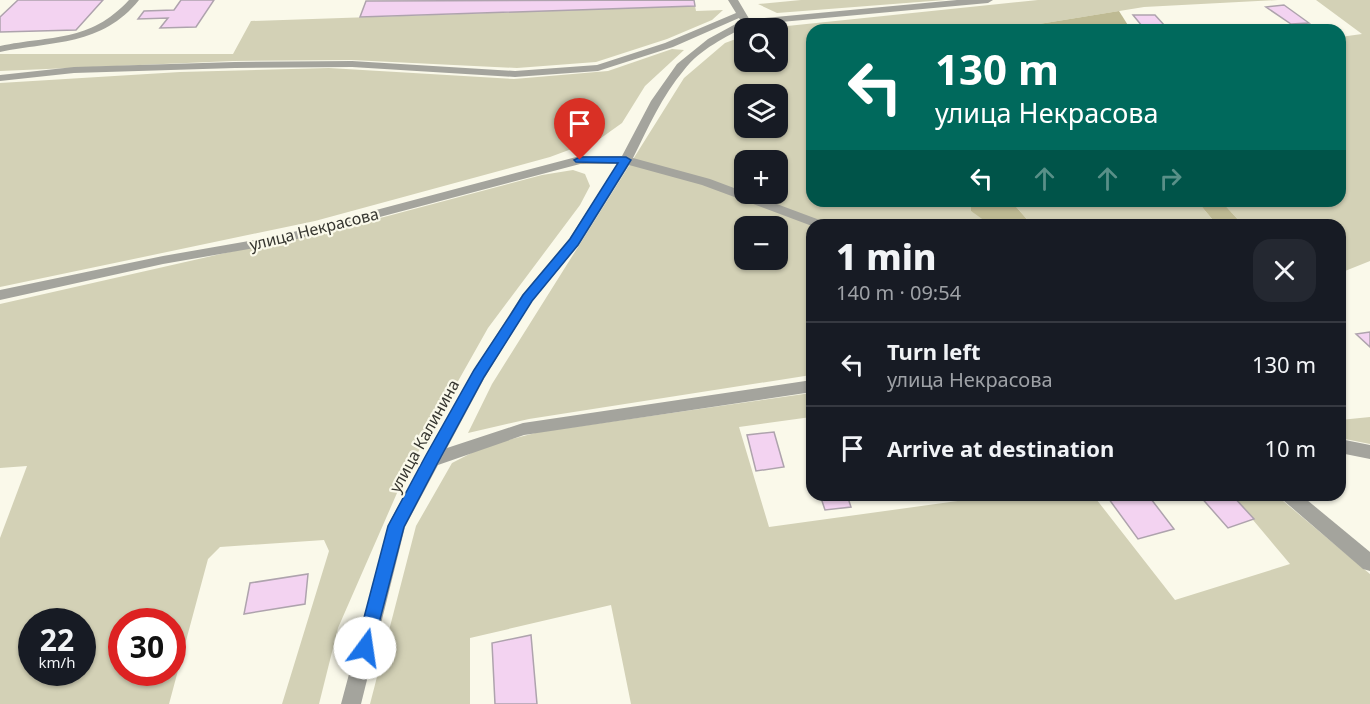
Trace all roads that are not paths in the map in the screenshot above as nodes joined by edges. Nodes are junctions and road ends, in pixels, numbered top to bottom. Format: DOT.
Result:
graph roads {
  1 [pos="134,0"];
  2 [pos="733,0"];
  3 [pos="988,0"];
  4 [pos="744,18"];
  5 [pos="734,22"];
  6 [pos="734,25"];
  7 [pos="0,49"];
  8 [pos="0,78"];
  9 [pos="626,160"];
  10 [pos="806,220"];
  11 [pos="0,295"];
  12 [pos="806,387"];
  13 [pos="1346,447"];
  14 [pos="1370,452"];
  15 [pos="430,461"];
  16 [pos="1296,501"];
  17 [pos="1370,563"];
  18 [pos="351,704"];
  1 -- 7 [label="street"];
  2 -- 4 [label="street"];
  3 -- 4 [label="street"];
  5 -- 8 [label="street"];
  6 -- 9 [label="street, улица Калинина"];
  9 -- 10 [label="street, улица Некрасова"];
  9 -- 11 [label="street, улица Некрасова"];
  9 -- 15 [label="street, улица Калинина"];
  12 -- 15 [label="street"];
  13 -- 14 [label="street"];
  15 -- 18 [label="street, улица Калинина"];
  16 -- 17 [label="street"];
}
